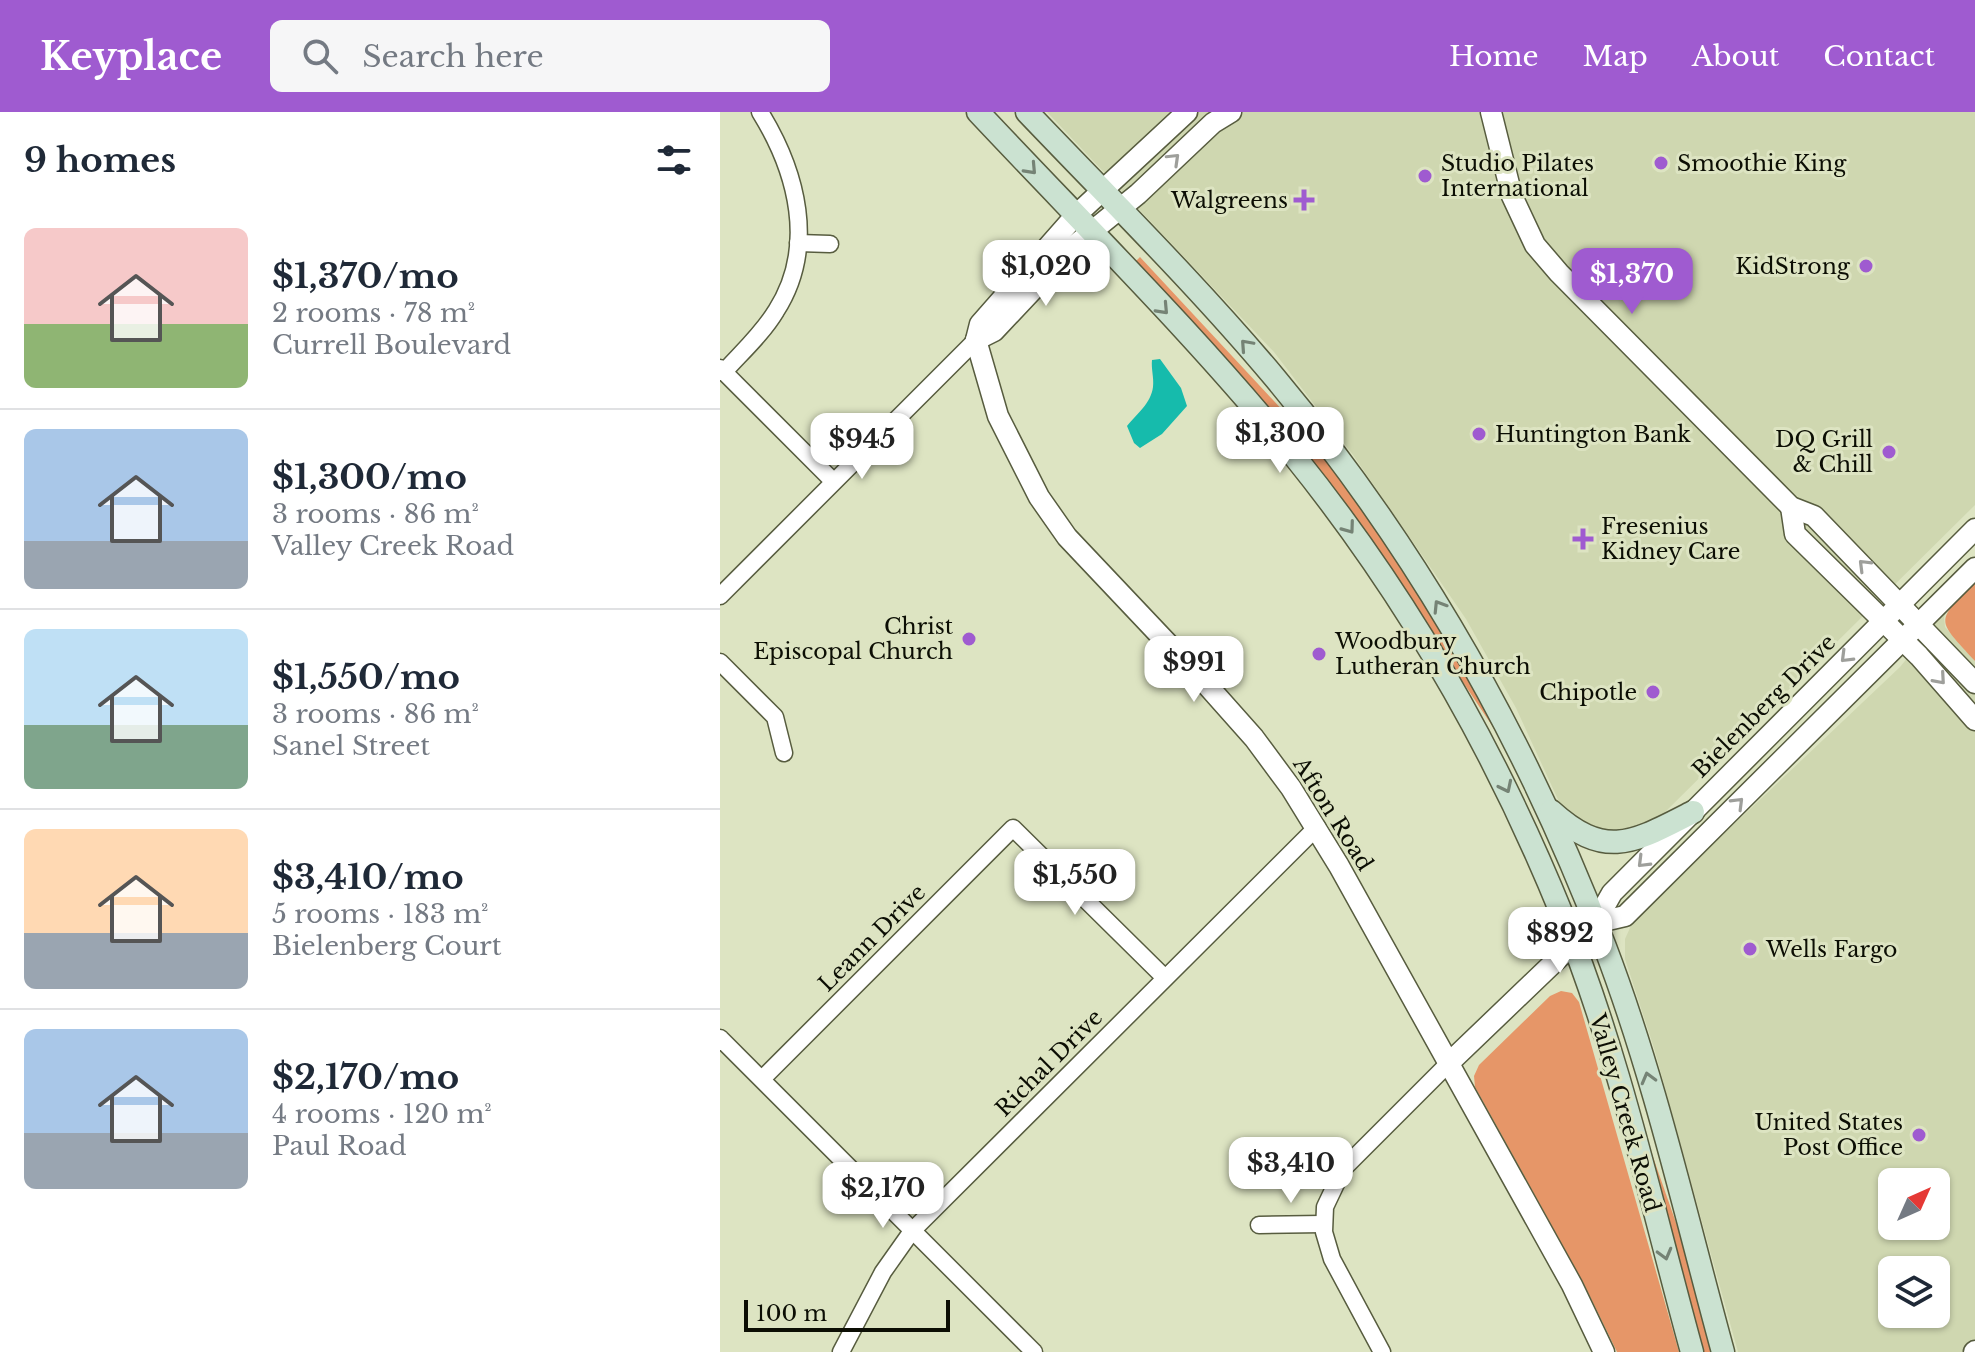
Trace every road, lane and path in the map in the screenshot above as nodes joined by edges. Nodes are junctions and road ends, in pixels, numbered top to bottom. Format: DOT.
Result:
graph roads {
  1 [pos="760,112"];
  2 [pos="978,112"];
  3 [pos="1027,112"];
  4 [pos="1187,112"];
  5 [pos="1231,112"];
  6 [pos="1491,112"];
  7 [pos="1102,191"];
  8 [pos="1119,209"];
  9 [pos="1083,224"];
  10 [pos="798,243"];
  11 [pos="830,244"];
  12 [pos="976,340"];
  13 [pos="722,370"];
  14 [pos="833,481"];
  15 [pos="1791,507"];
  16 [pos="1975,529"];
  17 [pos="1975,568"];
  18 [pos="720,596"];
  19 [pos="1901,602"];
  20 [pos="1883,620"];
  21 [pos="1921,622"];
  22 [pos="1903,640"];
  23 [pos="720,662"];
  24 [pos="1975,683"];
  25 [pos="1975,720"];
  26 [pos="784,753"];
  27 [pos="1546,807"];
  28 [pos="1693,812"];
  29 [pos="1317,827"];
  30 [pos="1595,923"];
  31 [pos="1574,944"];
  32 [pos="1165,978"];
  33 [pos="720,1038"];
  34 [pos="1449,1063"];
  35 [pos="762,1079"];
  36 [pos="1323,1224"];
  37 [pos="1259,1225"];
  38 [pos="912,1231"];
  39 [pos="841,1352"];
  40 [pos="1034,1352"];
  41 [pos="1382,1352"];
  42 [pos="1604,1352"];
  43 [pos="1692,1352"];
  44 [pos="1723,1352"];
  1 -- 10 [label="street"];
  2 -- 9 [label="main road, Valley Creek Road, one-way"];
  3 -- 7 [label="main road, Valley Creek Road"];
  4 -- 7 [label="street"];
  8 -- 5 [label="street, one-way"];
  6 -- 15 [label="street"];
  7 -- 8 [label="main road, Valley Creek Road"];
  7 -- 9 [label="street"];
  8 -- 9 [label="street"];
  27 -- 8 [label="main road, Valley Creek Road, one-way"];
  9 -- 12 [label="street"];
  9 -- 31 [label="main road, Valley Creek Road, one-way"];
  10 -- 11 [label="street"];
  10 -- 13 [label="street"];
  12 -- 14 [label="street"];
  12 -- 29 [label="street, Afton Road"];
  13 -- 14 [label="street"];
  14 -- 18 [label="street"];
  19 -- 15 [label="street, one-way"];
  15 -- 20 [label="street"];
  16 -- 19 [label="street, Bielenberg Drive"];
  17 -- 21 [label="street, Bielenberg Drive"];
  19 -- 20 [label="street, Bielenberg Drive"];
  19 -- 21 [label="street"];
  20 -- 22 [label="street"];
  20 -- 28 [label="street, Bielenberg Drive, one-way"];
  21 -- 22 [label="street, Bielenberg Drive"];
  21 -- 24 [label="street"];
  22 -- 25 [label="street, one-way"];
  30 -- 22 [label="street, Bielenberg Drive, one-way"];
  23 -- 26 [label="street"];
  27 -- 28 [label="main road"];
  27 -- 30 [label="main road, Valley Creek Road"];
  28 -- 30 [label="street, Bielenberg Drive, one-way"];
  29 -- 32 [label="street, Richal Drive"];
  29 -- 34 [label="street, Afton Road"];
  30 -- 31 [label="street, Bielenberg Drive"];
  44 -- 30 [label="main road, Valley Creek Road, one-way"];
  31 -- 34 [label="street, Bielenberg Drive"];
  31 -- 43 [label="main road, Valley Creek Road, one-way"];
  32 -- 35 [label="street, Leann Drive"];
  32 -- 38 [label="street, Richal Drive"];
  33 -- 35 [label="street"];
  34 -- 36 [label="street, Bielenberg Drive"];
  34 -- 42 [label="street, Afton Road"];
  35 -- 38 [label="street"];
  36 -- 37 [label="street"];
  36 -- 41 [label="street"];
  38 -- 39 [label="street, Richal Drive"];
  38 -- 40 [label="street"];
}
